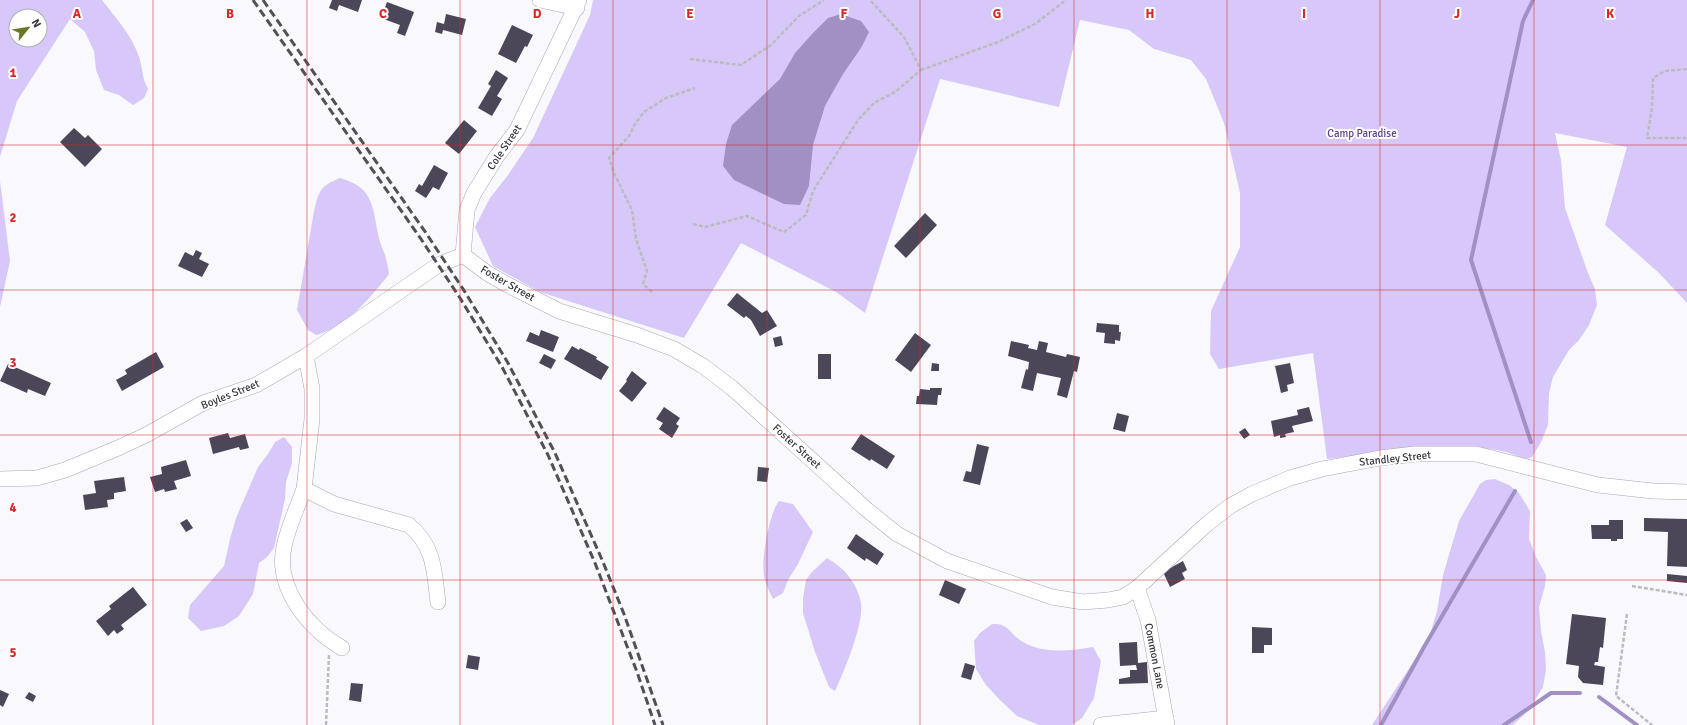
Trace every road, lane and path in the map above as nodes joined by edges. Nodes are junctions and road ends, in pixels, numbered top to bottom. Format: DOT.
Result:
graph roads {
  1 [pos="540,0"];
  2 [pos="824,0"];
  3 [pos="870,0"];
  4 [pos="1066,0"];
  5 [pos="578,4"];
  6 [pos="690,59"];
  7 [pos="1687,69"];
  8 [pos="921,70"];
  9 [pos="695,88"];
  10 [pos="1687,138"];
  11 [pos="692,224"];
  12 [pos="463,254"];
  13 [pos="652,292"];
  14 [pos="306,356"];
  15 [pos="0,479"];
  16 [pos="304,489"];
  17 [pos="1687,492"];
  18 [pos="1632,586"];
  19 [pos="1137,588"];
  20 [pos="1687,595"];
  21 [pos="438,602"];
  22 [pos="1627,614"];
  23 [pos="329,640"];
  24 [pos="342,648"];
  25 [pos="1166,722"];
  26 [pos="326,725"];
  27 [pos="1101,725"];
  28 [pos="1652,725"];
  1 -- 5 [label="street"];
  2 -- 6 [label="path"];
  3 -- 8 [label="path"];
  4 -- 8 [label="path"];
  5 -- 12 [label="street, Cole Street"];
  7 -- 10 [label="path"];
  8 -- 11 [label="path"];
  9 -- 13 [label="path"];
  12 -- 14 [label="street, Boyles Street"];
  12 -- 19 [label="street, Foster Street"];
  14 -- 15 [label="street, Boyles Street"];
  14 -- 16 [label="street"];
  16 -- 21 [label="street"];
  16 -- 23 [label="street"];
  17 -- 19 [label="street, Standley Street"];
  18 -- 20 [label="path"];
  19 -- 25 [label="street, Common Lane"];
  22 -- 28 [label="path"];
  23 -- 24 [label="street"];
  23 -- 26 [label="path"];
  25 -- 27 [label="street"];
}
